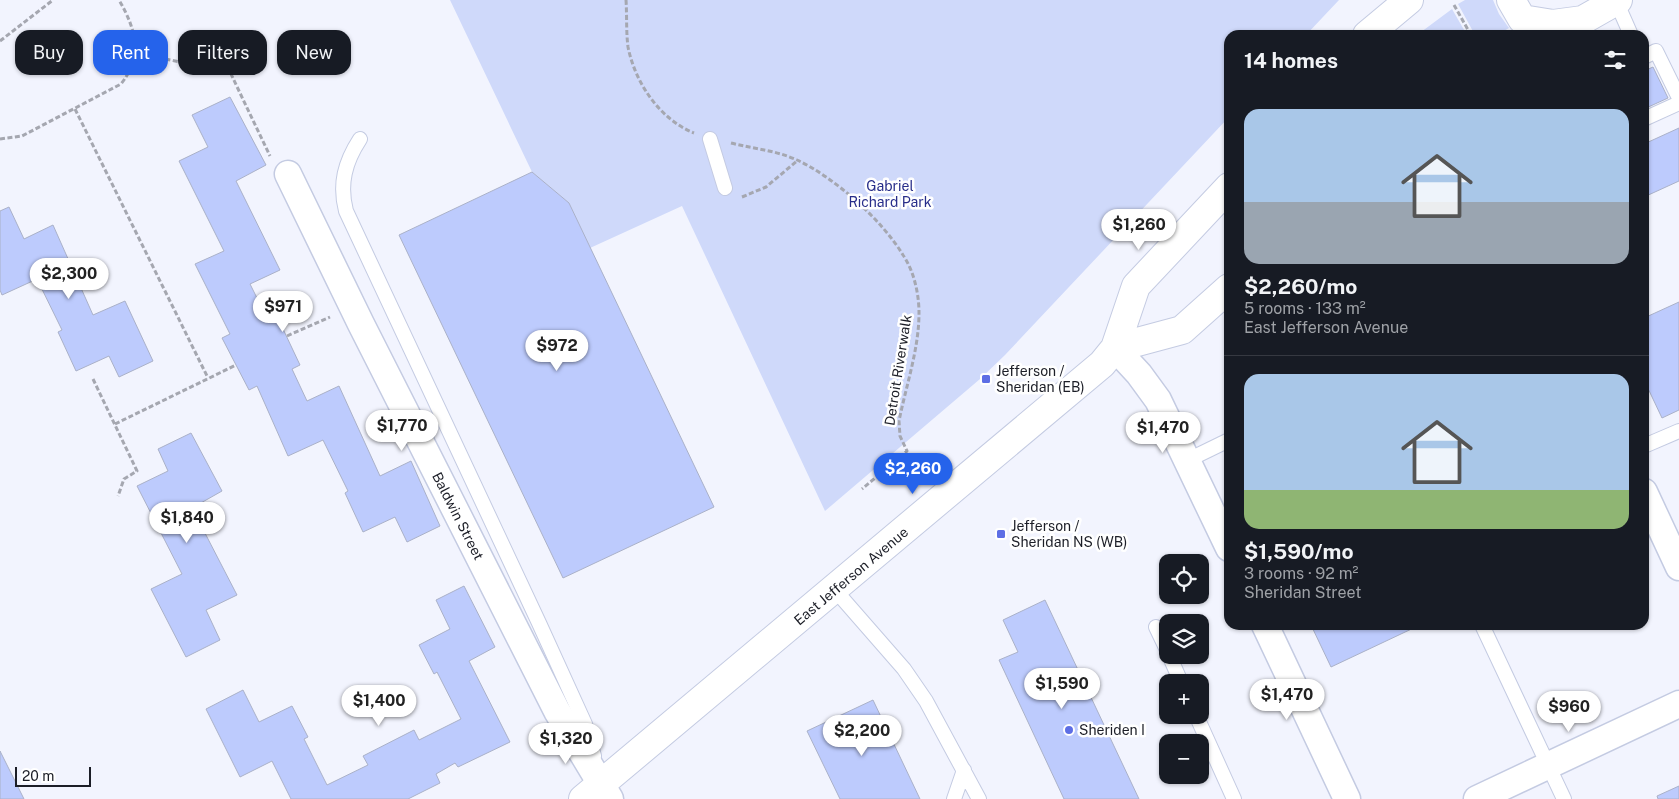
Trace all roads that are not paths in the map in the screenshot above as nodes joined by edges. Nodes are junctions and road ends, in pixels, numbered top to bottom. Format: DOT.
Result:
graph roads {
  1 [pos="1386,0"];
  2 [pos="1409,0"];
  3 [pos="1511,0"];
  4 [pos="1617,1"];
  5 [pos="1583,20"];
  6 [pos="1369,30"];
  7 [pos="1372,30"];
  8 [pos="1566,30"];
  9 [pos="1629,30"];
  10 [pos="1649,58"];
  11 [pos="1679,98"];
  12 [pos="1670,104"];
  13 [pos="1649,114"];
  14 [pos="360,139"];
  15 [pos="710,139"];
  16 [pos="288,174"];
  17 [pos="725,188"];
  18 [pos="1224,192"];
  19 [pos="1224,292"];
  20 [pos="1115,348"];
  21 [pos="1679,431"];
  22 [pos="1224,442"];
  23 [pos="1649,444"];
  24 [pos="1188,460"];
  25 [pos="1649,503"];
  26 [pos="1224,537"];
  27 [pos="1679,567"];
  28 [pos="835,590"];
  29 [pos="1156,627"];
  30 [pos="1267,630"];
  31 [pos="1484,630"];
  32 [pos="1159,634"];
  33 [pos="1679,704"];
  34 [pos="1200,724"];
  35 [pos="1548,765"];
  36 [pos="964,770"];
  37 [pos="599,794"];
  38 [pos="954,799"];
  39 [pos="979,799"];
  40 [pos="1234,799"];
  41 [pos="1347,799"];
  42 [pos="1477,799"];
  43 [pos="1564,799"];
  1 -- 6 [label="main road"];
  2 -- 7 [label="main road"];
  3 -- 5 [label="main road"];
  4 -- 5 [label="main road"];
  4 -- 9 [label="lane"];
  5 -- 8 [label="main road"];
  10 -- 11 [label="lane"];
  12 -- 13 [label="lane"];
  14 -- 37 [label="lane"];
  15 -- 17 [label="lane"];
  16 -- 37 [label="street, Baldwin Street"];
  18 -- 20 [label="main road, East Jefferson Avenue"];
  19 -- 20 [label="main road"];
  20 -- 24 [label="street"];
  20 -- 28 [label="main road, East Jefferson Avenue"];
  21 -- 23 [label="lane"];
  22 -- 24 [label="lane"];
  24 -- 26 [label="street"];
  25 -- 27 [label="street"];
  28 -- 36 [label="lane"];
  28 -- 37 [label="main road, East Jefferson Avenue"];
  29 -- 32 [label="lane"];
  30 -- 41 [label="street"];
  31 -- 35 [label="lane"];
  33 -- 35 [label="street"];
  34 -- 40 [label="lane"];
  35 -- 42 [label="street"];
  35 -- 43 [label="lane"];
  36 -- 38 [label="lane"];
  36 -- 39 [label="lane"];
}
